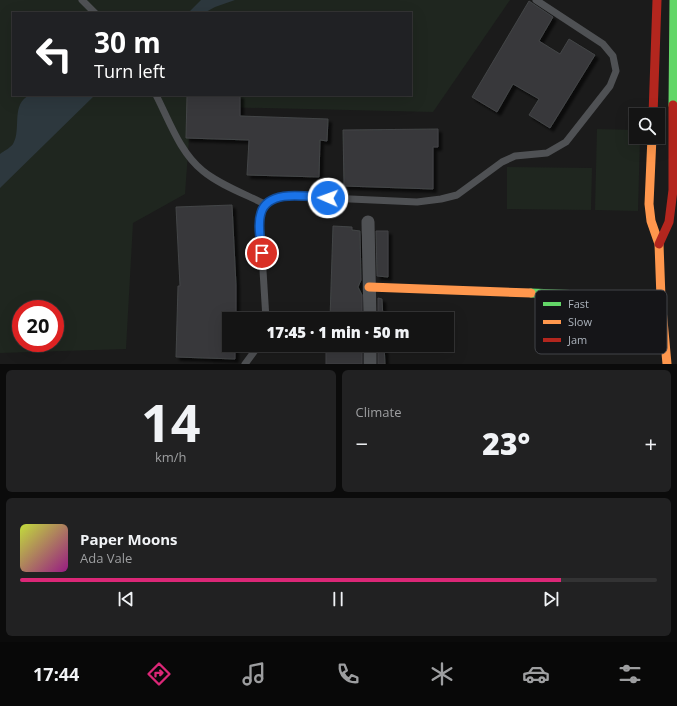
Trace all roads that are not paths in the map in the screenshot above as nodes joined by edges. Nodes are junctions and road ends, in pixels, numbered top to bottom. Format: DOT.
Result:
graph roads {
  1 [pos="82,0"];
  2 [pos="536,0"];
  3 [pos="657,0"];
  4 [pos="674,0"];
  5 [pos="94,12"];
  6 [pos="157,96"];
  7 [pos="652,108"];
  8 [pos="652,144"];
  9 [pos="675,191"];
  10 [pos="265,204"];
  11 [pos="368,222"];
  12 [pos="659,244"];
  13 [pos="369,287"];
  14 [pos="661,290"];
  15 [pos="535,293"];
  16 [pos="266,312"];
  17 [pos="370,312"];
  18 [pos="254,352"];
  19 [pos="370,352"];
  20 [pos="666,354"];
  21 [pos="245,364"];
  22 [pos="370,364"];
  23 [pos="667,364"];
  1 -- 5 [label="lane"];
  2 -- 10 [label="lane"];
  3 -- 7 [label="street"];
  4 -- 9 [label="street"];
  6 -- 10 [label="lane"];
  8 -- 12 [label="street"];
  9 -- 12 [label="street"];
  10 -- 16 [label="lane"];
  11 -- 13 [label="street"];
  12 -- 14 [label="street"];
  13 -- 15 [label="street"];
  13 -- 17 [label="street"];
  18 -- 21 [label="lane"];
  19 -- 22 [label="street"];
  20 -- 23 [label="street"];
}
